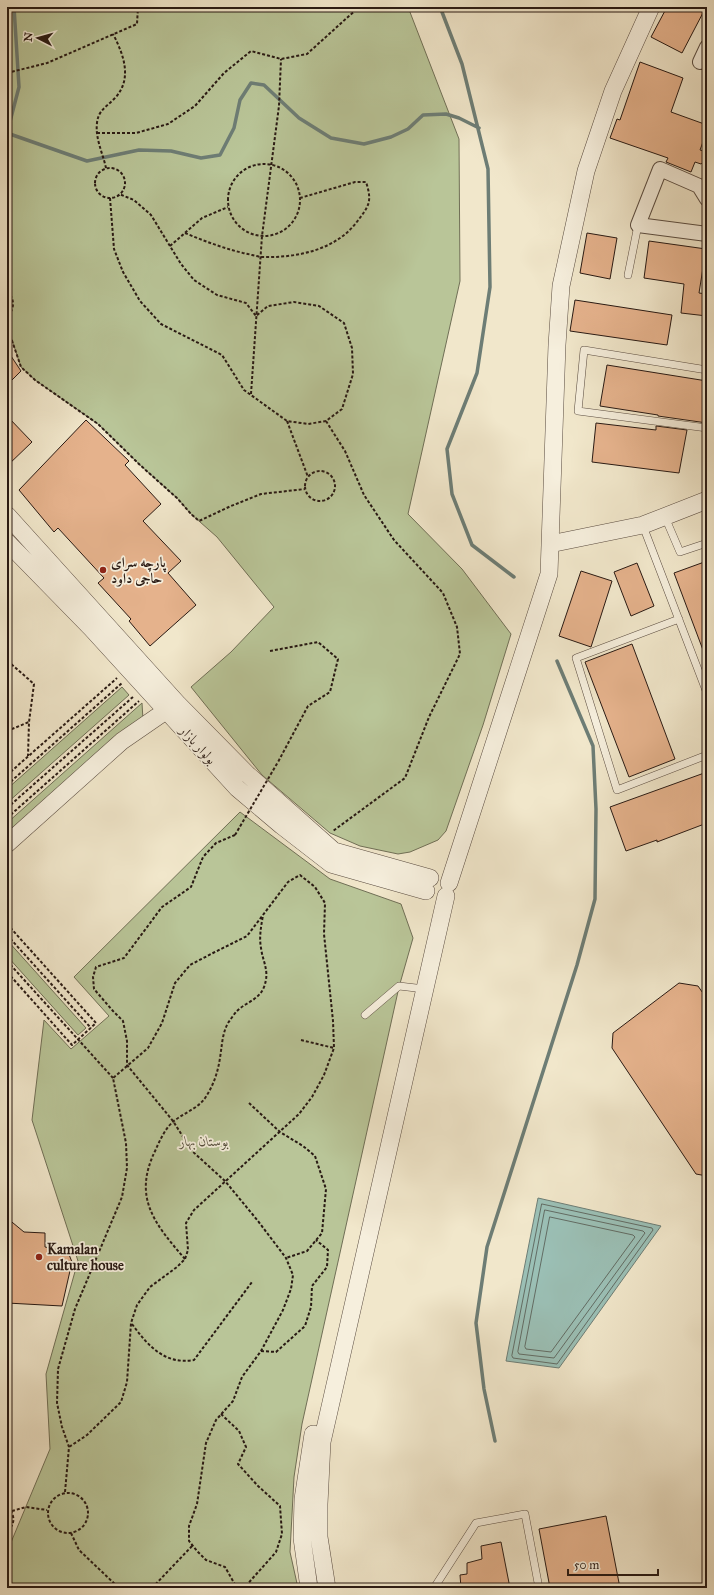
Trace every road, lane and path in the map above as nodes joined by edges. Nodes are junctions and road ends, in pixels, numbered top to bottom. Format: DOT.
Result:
graph roads {
  1 [pos="138,7"];
  2 [pos="359,7"];
  3 [pos="651,7"];
  4 [pos="113,34"];
  5 [pos="707,46"];
  6 [pos="281,59"];
  7 [pos="700,62"];
  8 [pos="7,73"];
  9 [pos="97,133"];
  10 [pos="271,164"];
  11 [pos="106,168"];
  12 [pos="703,182"];
  13 [pos="120,194"];
  14 [pos="110,198"];
  15 [pos="300,198"];
  16 [pos="707,199"];
  17 [pos="228,207"];
  18 [pos="638,225"];
  19 [pos="185,233"];
  20 [pos="707,234"];
  21 [pos="262,236"];
  22 [pos="170,246"];
  23 [pos="260,257"];
  24 [pos="628,275"];
  25 [pos="7,291"];
  26 [pos="7,316"];
  27 [pos="256,316"];
  28 [pos="7,326"];
  29 [pos="707,370"];
  30 [pos="251,394"];
  31 [pos="287,421"];
  32 [pos="326,421"];
  33 [pos="707,428"];
  34 [pos="308,477"];
  35 [pos="305,489"];
  36 [pos="707,500"];
  37 [pos="7,515"];
  38 [pos="665,517"];
  39 [pos="643,526"];
  40 [pos="7,542"];
  41 [pos="707,543"];
  42 [pos="550,544"];
  43 [pos="678,619"];
  44 [pos="270,651"];
  45 [pos="7,662"];
  46 [pos="117,677"];
  47 [pos="127,679"];
  48 [pos="138,692"];
  49 [pos="707,693"];
  50 [pos="143,698"];
  51 [pos="167,710"];
  52 [pos="29,722"];
  53 [pos="7,731"];
  54 [pos="707,755"];
  55 [pos="28,756"];
  56 [pos="7,775"];
  57 [pos="7,785"];
  58 [pos="7,808"];
  59 [pos="7,818"];
  60 [pos="330,833"];
  61 [pos="7,844"];
  62 [pos="438,887"];
  63 [pos="264,913"];
  64 [pos="7,924"];
  65 [pos="7,935"];
  66 [pos="7,961"];
  67 [pos="7,972"];
  68 [pos="416,988"];
  69 [pos="365,1015"];
  70 [pos="91,1028"];
  71 [pos="78,1040"];
  72 [pos="301,1040"];
  73 [pos="334,1048"];
  74 [pos="127,1065"];
  75 [pos="113,1078"];
  76 [pos="249,1103"];
  77 [pos="173,1121"];
  78 [pos="280,1132"];
  79 [pos="225,1181"];
  80 [pos="316,1240"];
  81 [pos="286,1258"];
  82 [pos="185,1259"];
  83 [pos="252,1282"];
  84 [pos="131,1323"];
  85 [pos="261,1351"];
  86 [pos="221,1414"];
  87 [pos="69,1447"];
  88 [pos="65,1492"];
  89 [pos="7,1507"];
  90 [pos="48,1510"];
  91 [pos="12,1511"];
  92 [pos="7,1531"];
  93 [pos="70,1534"];
  94 [pos="193,1545"];
  95 [pos="119,1588"];
  96 [pos="152,1588"];
  97 [pos="237,1588"];
  98 [pos="244,1588"];
  99 [pos="309,1588"];
  100 [pos="327,1588"];
  101 [pos="434,1588"];
  102 [pos="539,1588"];
  1 -- 4 [label="path"];
  2 -- 6 [label="path"];
  3 -- 42 [label="street"];
  4 -- 8 [label="path"];
  4 -- 9 [label="path"];
  5 -- 7 [label="street"];
  6 -- 9 [label="path"];
  6 -- 10 [label="path"];
  9 -- 11 [label="path"];
  10 -- 15 [label="path"];
  10 -- 17 [label="path"];
  10 -- 21 [label="path"];
  11 -- 13 [label="path"];
  11 -- 14 [label="path"];
  12 -- 16 [label="street"];
  12 -- 18 [label="street"];
  13 -- 14 [label="path"];
  13 -- 22 [label="path"];
  14 -- 30 [label="path"];
  15 -- 21 [label="path"];
  15 -- 23 [label="path"];
  17 -- 19 [label="path"];
  17 -- 21 [label="path"];
  18 -- 20 [label="street"];
  18 -- 24 [label="lane"];
  19 -- 22 [label="path"];
  19 -- 23 [label="path"];
  21 -- 23 [label="path"];
  22 -- 27 [label="path"];
  23 -- 27 [label="path"];
  25 -- 26 [label="path"];
  27 -- 30 [label="path"];
  27 -- 32 [label="path"];
  28 -- 35 [label="path"];
  29 -- 33 [label="lane"];
  30 -- 31 [label="path"];
  31 -- 32 [label="path"];
  31 -- 34 [label="path"];
  32 -- 60 [label="path"];
  34 -- 35 [label="path"];
  34 -- 35 [label="path"];
  36 -- 38 [label="street"];
  37 -- 62 [label="street"];
  38 -- 39 [label="street"];
  38 -- 41 [label="lane"];
  39 -- 42 [label="street"];
  39 -- 43 [label="lane"];
  40 -- 51 [label="street, بولوار بازار"];
  42 -- 62 [label="street"];
  43 -- 49 [label="lane"];
  43 -- 54 [label="lane"];
  44 -- 74 [label="path, bridge"];
  45 -- 52 [label="path"];
  46 -- 55 [label="path"];
  47 -- 57 [label="path"];
  48 -- 58 [label="path"];
  50 -- 59 [label="path"];
  51 -- 61 [label="street"];
  51 -- 62 [label="street, بولوار بازار"];
  52 -- 53 [label="path"];
  52 -- 55 [label="path"];
  55 -- 56 [label="path"];
  62 -- 68 [label="street"];
  62 -- 100 [label="street"];
  63 -- 73 [label="path"];
  63 -- 74 [label="path"];
  63 -- 77 [label="path"];
  64 -- 70 [label="path"];
  65 -- 70 [label="path"];
  66 -- 71 [label="path"];
  67 -- 71 [label="path"];
  68 -- 69 [label="lane"];
  68 -- 99 [label="street"];
  70 -- 71 [label="path"];
  71 -- 75 [label="path"];
  72 -- 73 [label="path"];
  73 -- 78 [label="path"];
  74 -- 75 [label="path"];
  74 -- 77 [label="path"];
  75 -- 87 [label="path"];
  76 -- 78 [label="path"];
  77 -- 79 [label="path"];
  77 -- 82 [label="path"];
  78 -- 79 [label="path"];
  78 -- 80 [label="path"];
  79 -- 81 [label="path"];
  79 -- 82 [label="path"];
  80 -- 81 [label="path"];
  80 -- 85 [label="path"];
  81 -- 85 [label="path"];
  82 -- 84 [label="path"];
  83 -- 84 [label="path"];
  84 -- 87 [label="path"];
  85 -- 86 [label="path"];
  86 -- 94 [label="path"];
  86 -- 98 [label="path"];
  87 -- 88 [label="path"];
  88 -- 90 [label="path"];
  88 -- 93 [label="path"];
  89 -- 91 [label="path"];
  90 -- 91 [label="path"];
  90 -- 93 [label="path"];
  91 -- 92 [label="path"];
  93 -- 95 [label="path"];
  94 -- 96 [label="path"];
  94 -- 97 [label="path"];
  101 -- 102 [label="lane"];
}
